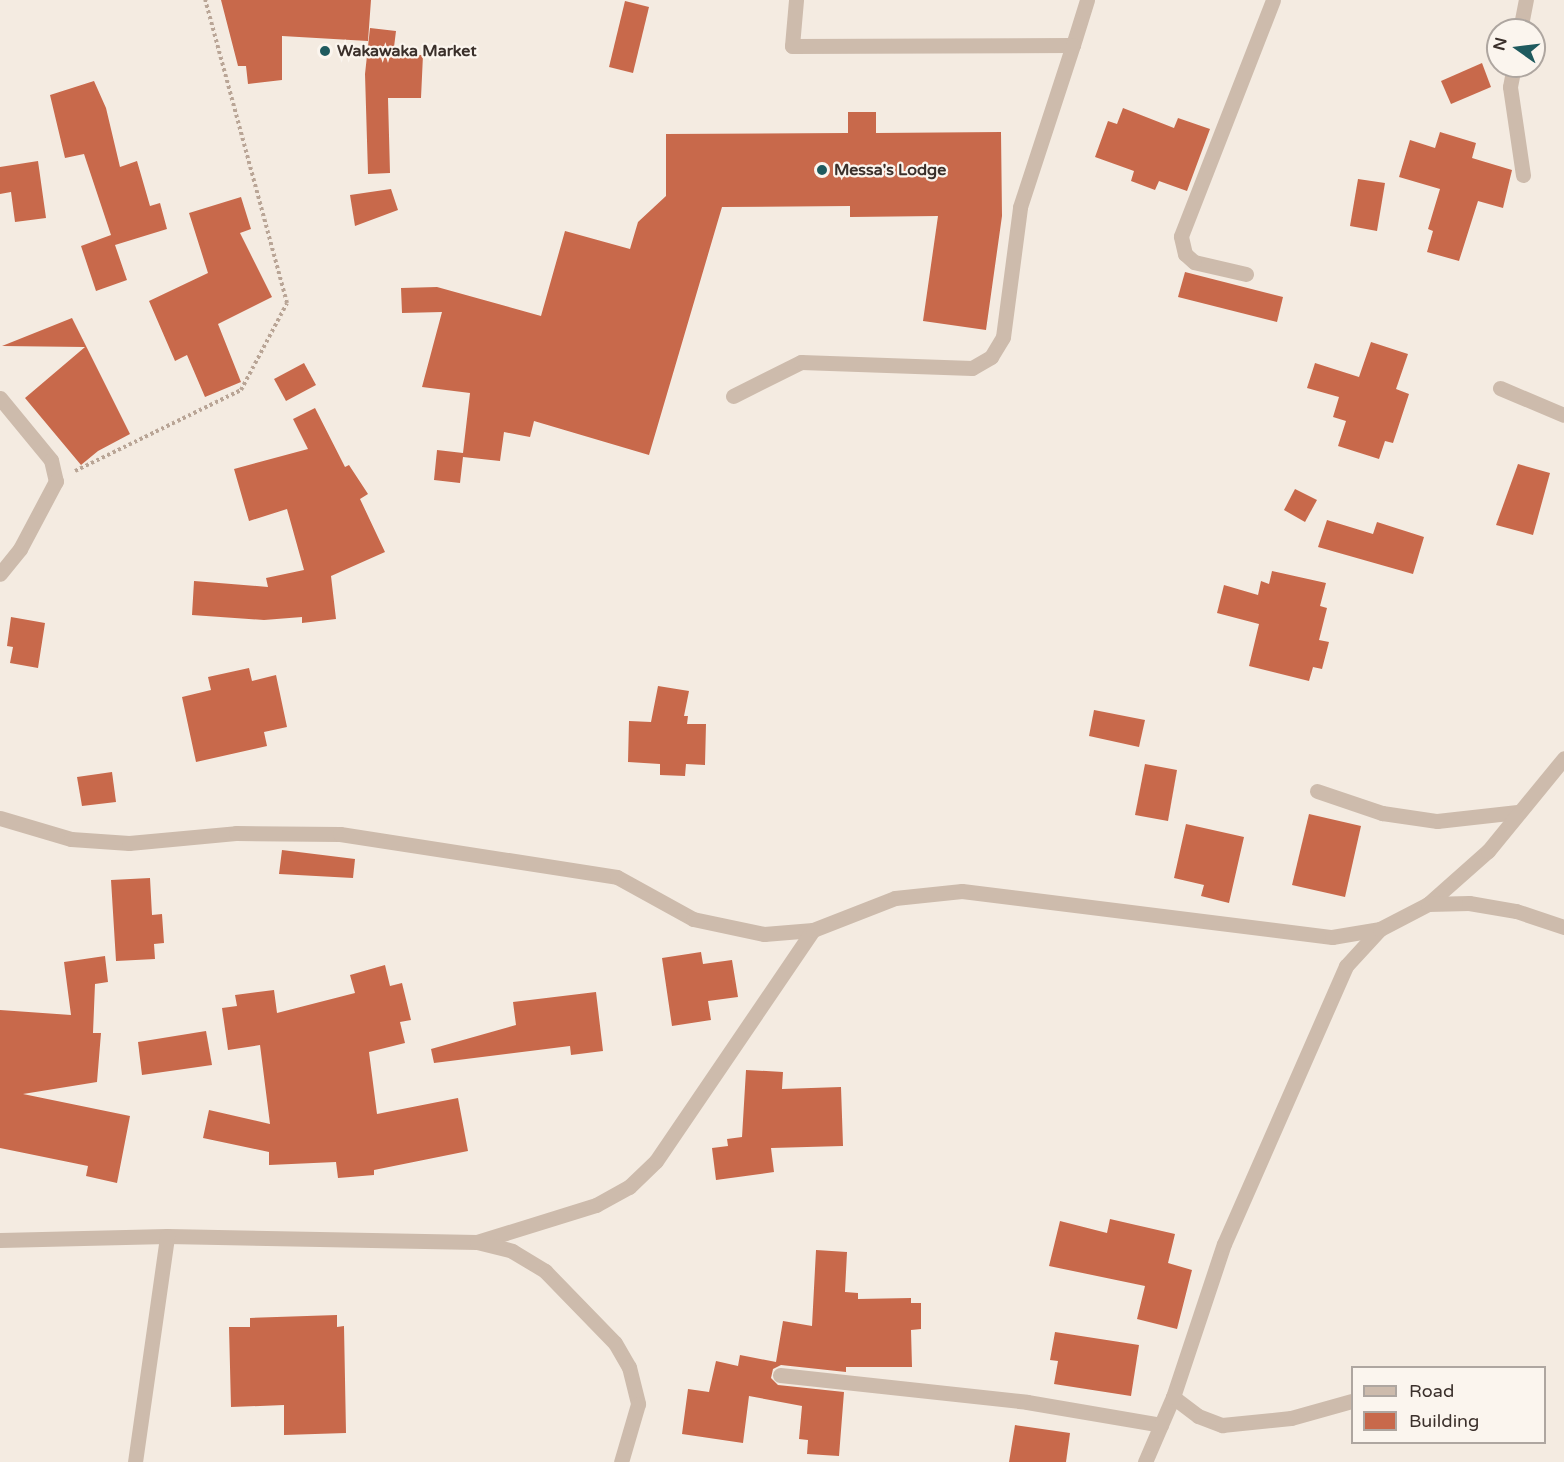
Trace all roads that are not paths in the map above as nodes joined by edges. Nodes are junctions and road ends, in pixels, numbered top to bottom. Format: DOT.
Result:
graph roads {
  1 [pos="796,0"];
  2 [pos="1087,0"];
  3 [pos="1273,0"];
  4 [pos="1526,0"];
  5 [pos="1522,18"];
  6 [pos="1073,45"];
  7 [pos="1512,78"];
  8 [pos="1523,175"];
  9 [pos="1246,274"];
  10 [pos="1500,388"];
  11 [pos="733,396"];
  12 [pos="0,398"];
  13 [pos="1564,415"];
  14 [pos="0,574"];
  15 [pos="1564,758"];
  16 [pos="1317,791"];
  17 [pos="1517,812"];
  18 [pos="0,818"];
  19 [pos="1428,904"];
  20 [pos="1564,927"];
  21 [pos="1380,929"];
  22 [pos="813,930"];
  23 [pos="167,1236"];
  24 [pos="0,1240"];
  25 [pos="477,1242"];
  26 [pos="780,1375"];
  27 [pos="1173,1397"];
  28 [pos="1351,1402"];
  29 [pos="1161,1425"];
  30 [pos="135,1462"];
  31 [pos="621,1462"];
  32 [pos="1144,1462"];
  1 -- 6 [label="street"];
  2 -- 6 [label="street"];
  3 -- 9 [label="street"];
  4 -- 5 [label="street"];
  6 -- 11 [label="street"];
  7 -- 8 [label="street"];
  10 -- 13 [label="street"];
  12 -- 14 [label="street"];
  15 -- 17 [label="street"];
  16 -- 17 [label="street"];
  17 -- 19 [label="street"];
  18 -- 22 [label="street"];
  19 -- 20 [label="street"];
  19 -- 21 [label="street"];
  21 -- 22 [label="street"];
  21 -- 27 [label="street"];
  22 -- 25 [label="street"];
  23 -- 24 [label="street"];
  23 -- 25 [label="street"];
  23 -- 30 [label="street"];
  25 -- 31 [label="street"];
  26 -- 29 [label="street"];
  27 -- 28 [label="street"];
  27 -- 29 [label="street"];
  29 -- 32 [label="street"];
}
